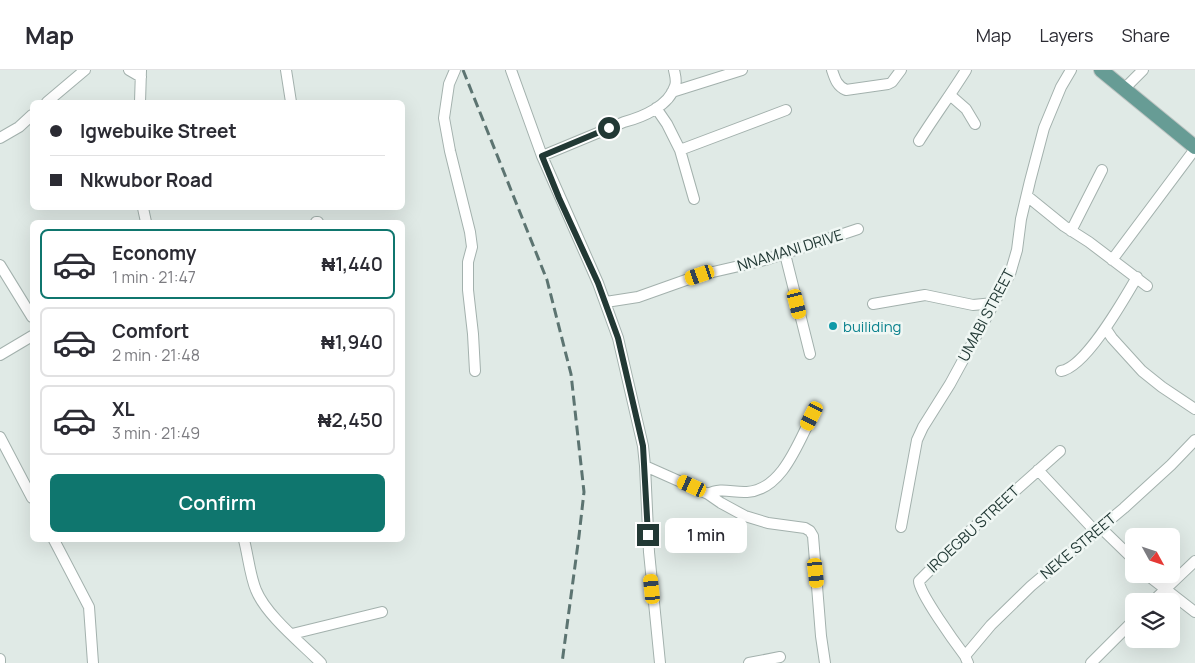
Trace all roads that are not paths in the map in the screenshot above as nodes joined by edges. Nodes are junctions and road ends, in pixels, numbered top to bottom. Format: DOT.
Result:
graph roads {
  1 [pos="85,70"];
  2 [pos="129,70"];
  3 [pos="286,70"];
  4 [pos="456,70"];
  5 [pos="512,70"];
  6 [pos="674,70"];
  7 [pos="742,70"];
  8 [pos="832,70"];
  9 [pos="901,70"];
  10 [pos="966,70"];
  11 [pos="1071,70"];
  12 [pos="1101,70"];
  13 [pos="1143,70"];
  14 [pos="141,74"];
  15 [pos="1124,89"];
  16 [pos="672,92"];
  17 [pos="950,95"];
  18 [pos="49,100"];
  19 [pos="140,100"];
  20 [pos="291,100"];
  21 [pos="656,108"];
  22 [pos="786,110"];
  23 [pos="30,118"];
  24 [pos="975,124"];
  25 [pos="0,138"];
  26 [pos="919,141"];
  27 [pos="1195,148"];
  28 [pos="680,150"];
  29 [pos="542,156"];
  30 [pos="1102,170"];
  31 [pos="1027,196"];
  32 [pos="694,199"];
  33 [pos="858,229"];
  34 [pos="1071,231"];
  35 [pos="785,254"];
  36 [pos="1112,260"];
  37 [pos="0,265"];
  38 [pos="1137,277"];
  39 [pos="1147,286"];
  40 [pos="606,302"];
  41 [pos="873,304"];
  42 [pos="994,304"];
  43 [pos="30,314"];
  44 [pos="1106,329"];
  45 [pos="30,337"];
  46 [pos="810,354"];
  47 [pos="0,355"];
  48 [pos="476,371"];
  49 [pos="1061,371"];
  50 [pos="1195,408"];
  51 [pos="812,416"];
  52 [pos="0,438"];
  53 [pos="1195,440"];
  54 [pos="1060,451"];
  55 [pos="645,466"];
  56 [pos="1038,470"];
  57 [pos="30,494"];
  58 [pos="708,494"];
  59 [pos="901,527"];
  60 [pos="1098,530"];
  61 [pos="55,542"];
  62 [pos="244,542"];
  63 [pos="1125,552"];
  64 [pos="1195,561"];
  65 [pos="1157,583"];
  66 [pos="1165,590"];
  67 [pos="1162,593"];
  68 [pos="382,612"];
  69 [pos="1195,612"];
  70 [pos="1125,629"];
  71 [pos="292,634"];
  72 [pos="780,657"];
  73 [pos="967,660"];
  74 [pos="93,663"];
  75 [pos="321,663"];
  76 [pos="660,663"];
  77 [pos="748,663"];
  78 [pos="825,663"];
  79 [pos="1091,663"];
  1 -- 18 [label="street"];
  2 -- 14 [label="street"];
  3 -- 20 [label="street"];
  4 -- 48 [label="street"];
  5 -- 29 [label="street"];
  6 -- 16 [label="street"];
  7 -- 16 [label="street"];
  8 -- 9 [label="street"];
  10 -- 17 [label="street"];
  11 -- 31 [label="street, UMABI STREET"];
  12 -- 15 [label="main road"];
  13 -- 15 [label="street"];
  14 -- 19 [label="street"];
  15 -- 27 [label="main road"];
  16 -- 21 [label="street"];
  17 -- 24 [label="street"];
  17 -- 26 [label="street"];
  21 -- 28 [label="street"];
  21 -- 29 [label="street"];
  22 -- 28 [label="street"];
  23 -- 25 [label="street"];
  27 -- 36 [label="street"];
  28 -- 32 [label="street"];
  29 -- 40 [label="street"];
  30 -- 34 [label="street"];
  31 -- 34 [label="street"];
  31 -- 42 [label="street, UMABI STREET"];
  33 -- 35 [label="street, NNAMANI DRIVE"];
  34 -- 36 [label="street"];
  35 -- 40 [label="street, NNAMANI DRIVE"];
  35 -- 46 [label="street"];
  36 -- 38 [label="street"];
  37 -- 43 [label="street"];
  38 -- 39 [label="street"];
  38 -- 44 [label="street"];
  40 -- 55 [label="street"];
  41 -- 42 [label="street"];
  42 -- 59 [label="street, UMABI STREET"];
  44 -- 49 [label="street"];
  44 -- 50 [label="street"];
  45 -- 47 [label="street"];
  51 -- 58 [label="street"];
  52 -- 57 [label="street"];
  53 -- 60 [label="street, NEKE STREET"];
  54 -- 56 [label="street"];
  55 -- 58 [label="street"];
  55 -- 76 [label="street"];
  56 -- 60 [label="street"];
  56 -- 73 [label="street, IROEGBU STREET"];
  58 -- 78 [label="street"];
  60 -- 63 [label="street"];
  60 -- 73 [label="street, NEKE STREET"];
  61 -- 74 [label="street"];
  62 -- 71 [label="street"];
  64 -- 66 [label="street"];
  65 -- 66 [label="street"];
  66 -- 67 [label="street"];
  66 -- 69 [label="street"];
  68 -- 71 [label="street"];
  70 -- 79 [label="street"];
  71 -- 75 [label="street"];
  72 -- 77 [label="street"];
}
